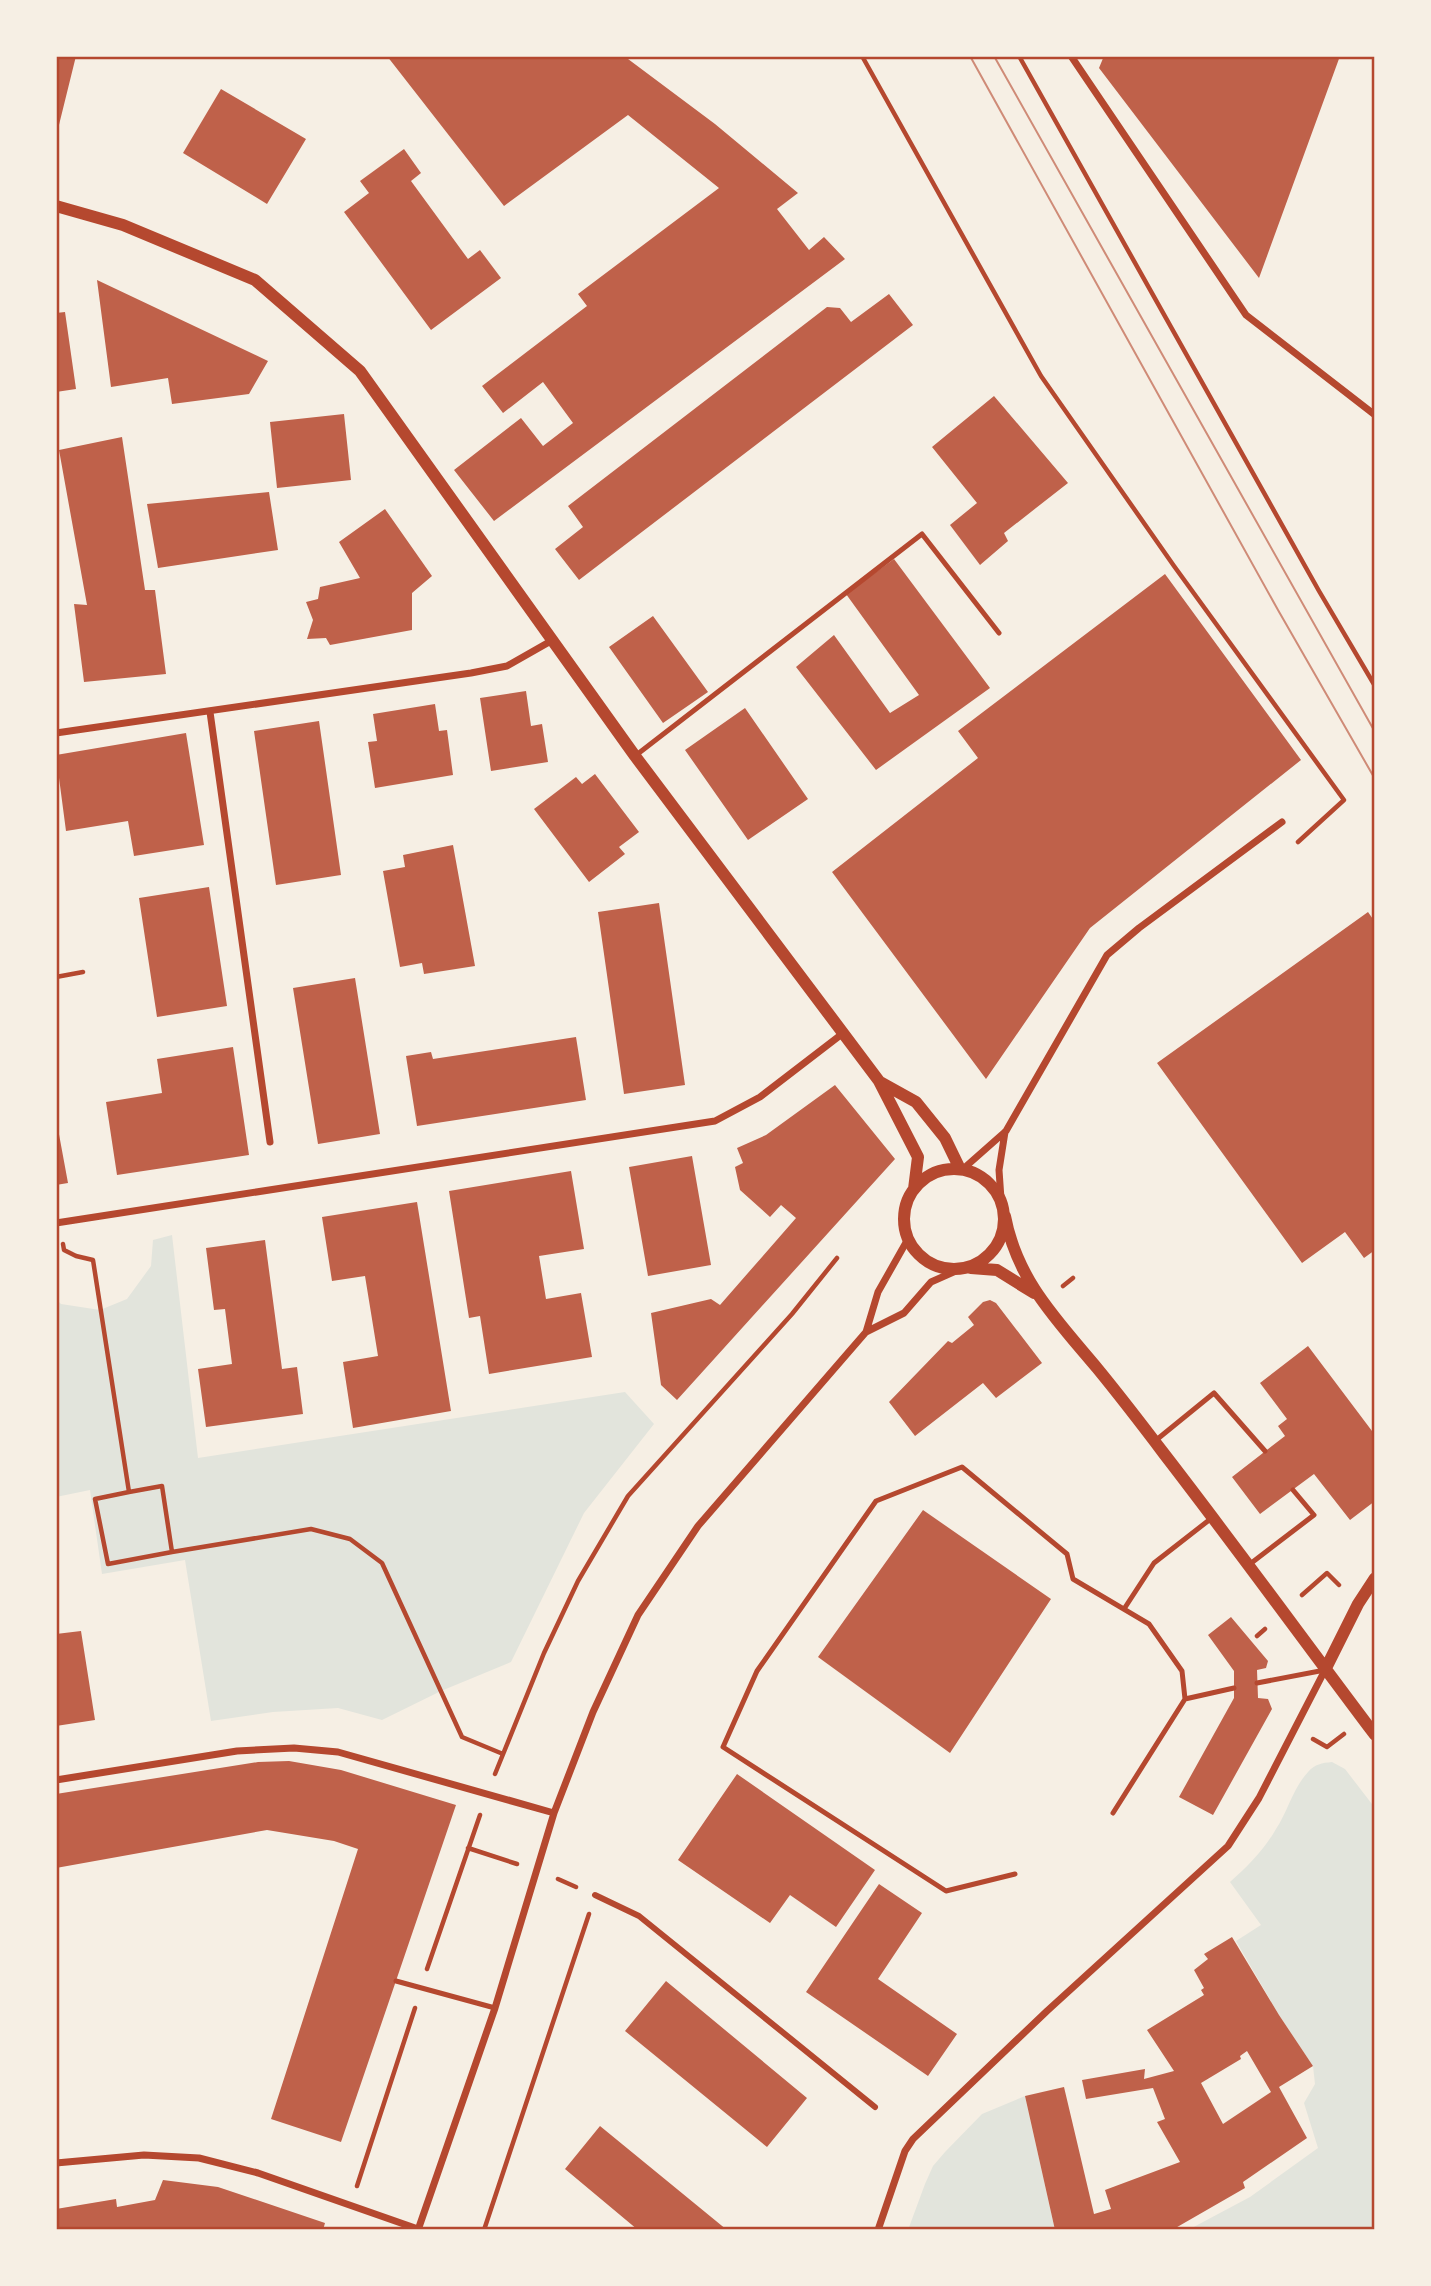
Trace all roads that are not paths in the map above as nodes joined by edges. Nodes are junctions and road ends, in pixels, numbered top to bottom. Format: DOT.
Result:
graph roads {
  1 [pos="1071,56"];
  2 [pos="56,205"];
  3 [pos="1375,415"];
  4 [pos="999,633"];
  5 [pos="551,641"];
  6 [pos="210,712"];
  7 [pos="56,733"];
  8 [pos="635,756"];
  9 [pos="1282,822"];
  10 [pos="842,1034"];
  11 [pos="879,1081"];
  12 [pos="1006,1132"];
  13 [pos="270,1142"];
  14 [pos="962,1169"];
  15 [pos="914,1189"];
  16 [pos="1001,1199"];
  17 [pos="1005,1216"];
  18 [pos="58,1222"];
  19 [pos="908,1239"];
  20 [pos="962,1269"];
  21 [pos="1037,1295"];
  22 [pos="866,1332"];
  23 [pos="1155,1441"];
  24 [pos="1265,1451"];
  25 [pos="1293,1490"];
  26 [pos="1213,1517"];
  27 [pos="1250,1564"];
  28 [pos="1375,1578"];
  29 [pos="1124,1609"];
  30 [pos="1325,1670"];
  31 [pos="1257,1683"];
  32 [pos="1234,1688"];
  33 [pos="1185,1699"];
  34 [pos="1375,1735"];
  35 [pos="56,1780"];
  36 [pos="554,1813"];
  37 [pos="1113,1813"];
  38 [pos="1016,1874"];
  39 [pos="595,1895"];
  40 [pos="396,1981"];
  41 [pos="495,2008"];
  42 [pos="875,2107"];
  43 [pos="56,2163"];
  44 [pos="418,2229"];
  45 [pos="878,2230"];
  1 -- 3 [label="street"];
  2 -- 5 [label="street"];
  4 -- 8 [label="lane"];
  5 -- 6 [label="street"];
  5 -- 8 [label="street"];
  6 -- 7 [label="street"];
  6 -- 13 [label="street"];
  8 -- 10 [label="street"];
  9 -- 12 [label="street"];
  10 -- 11 [label="street"];
  10 -- 18 [label="street"];
  11 -- 14 [label="street"];
  11 -- 15 [label="street"];
  12 -- 14 [label="street"];
  12 -- 16 [label="street"];
  14 -- 15 [label="street"];
  14 -- 16 [label="street"];
  15 -- 19 [label="street"];
  16 -- 17 [label="street"];
  17 -- 20 [label="street"];
  17 -- 21 [label="street"];
  19 -- 20 [label="street"];
  19 -- 22 [label="street"];
  20 -- 21 [label="street"];
  20 -- 22 [label="street"];
  21 -- 23 [label="street"];
  22 -- 36 [label="street"];
  23 -- 24 [label="lane"];
  23 -- 26 [label="street"];
  25 -- 27 [label="lane"];
  26 -- 27 [label="street"];
  26 -- 29 [label="lane"];
  27 -- 30 [label="street"];
  28 -- 30 [label="street"];
  29 -- 33 [label="lane"];
  29 -- 38 [label="lane"];
  30 -- 31 [label="lane"];
  30 -- 34 [label="street"];
  30 -- 45 [label="street"];
  32 -- 33 [label="lane"];
  33 -- 37 [label="lane"];
  35 -- 36 [label="street"];
  36 -- 41 [label="street"];
  39 -- 42 [label="street"];
  40 -- 41 [label="lane"];
  41 -- 44 [label="street"];
  43 -- 44 [label="street"];
}
